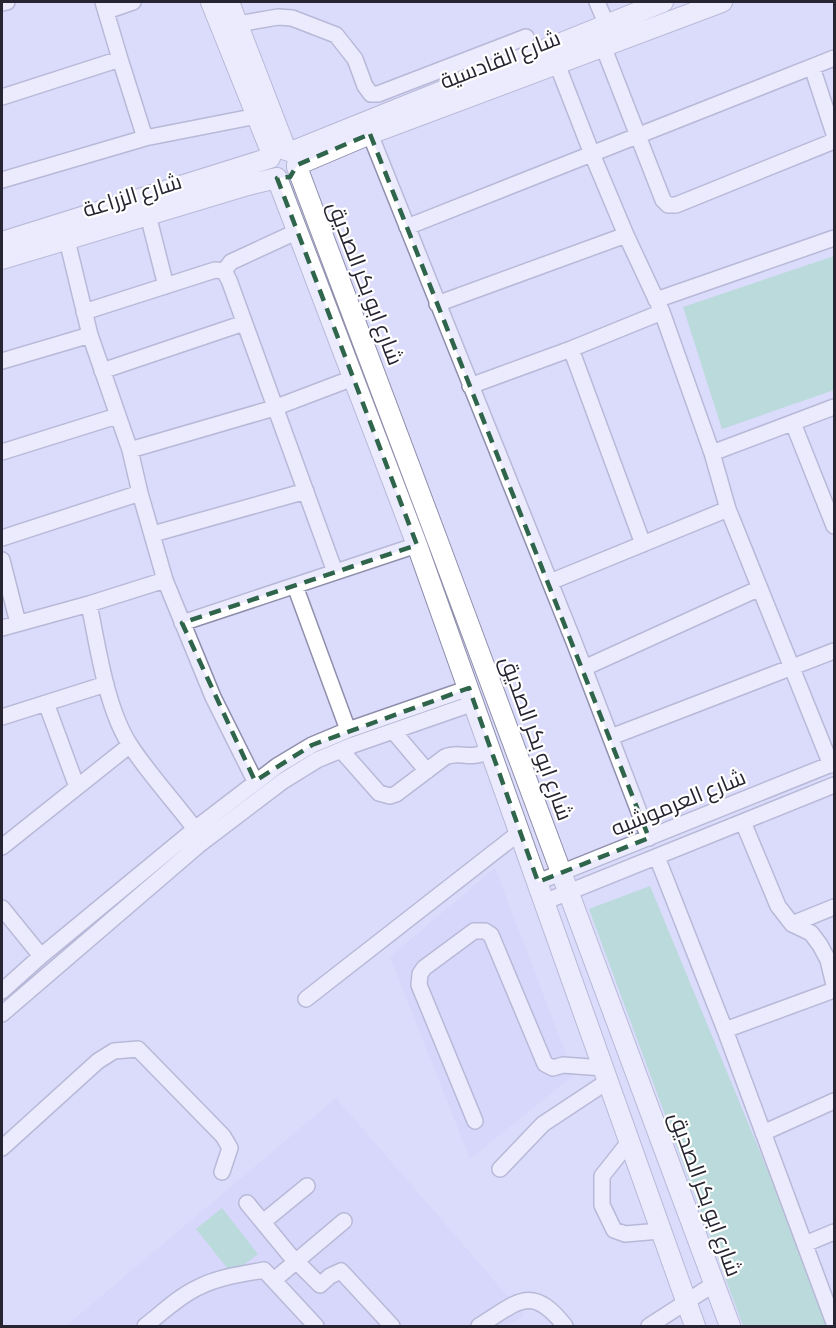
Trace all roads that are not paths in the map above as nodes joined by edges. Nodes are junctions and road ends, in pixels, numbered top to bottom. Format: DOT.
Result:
graph roads {
  1 [pos="7,2"];
  2 [pos="133,2"];
  3 [pos="211,2"];
  4 [pos="229,2"];
  5 [pos="597,2"];
  6 [pos="663,2"];
  7 [pos="722,2"];
  8 [pos="2,3"];
  9 [pos="105,6"];
  10 [pos="606,23"];
  11 [pos="238,24"];
  12 [pos="526,37"];
  13 [pos="603,46"];
  14 [pos="834,58"];
  15 [pos="120,59"];
  16 [pos="557,64"];
  17 [pos="812,67"];
  18 [pos="2,97"];
  19 [pos="257,116"];
  20 [pos="370,134"];
  21 [pos="834,134"];
  22 [pos="638,135"];
  23 [pos="145,138"];
  24 [pos="834,141"];
  25 [pos="592,154"];
  26 [pos="285,158"];
  27 [pos="277,178"];
  28 [pos="2,180"];
  29 [pos="148,215"];
  30 [pos="407,227"];
  31 [pos="298,231"];
  32 [pos="626,235"];
  33 [pos="834,238"];
  34 [pos="67,240"];
  35 [pos="2,253"];
  36 [pos="224,271"];
  37 [pos="166,286"];
  38 [pos="437,304"];
  39 [pos="659,306"];
  40 [pos="84,312"];
  41 [pos="244,323"];
  42 [pos="90,335"];
  43 [pos="571,349"];
  44 [pos="2,361"];
  45 [pos="102,372"];
  46 [pos="353,378"];
  47 [pos="470,386"];
  48 [pos="834,407"];
  49 [pos="274,408"];
  50 [pos="117,416"];
  51 [pos="793,423"];
  52 [pos="130,450"];
  53 [pos="2,452"];
  54 [pos="712,453"];
  55 [pos="306,491"];
  56 [pos="140,493"];
  57 [pos="728,509"];
  58 [pos="834,526"];
  59 [pos="153,534"];
  60 [pos="2,538"];
  61 [pos="644,544"];
  62 [pos="417,545"];
  63 [pos="2,560"];
  64 [pos="335,572"];
  65 [pos="165,580"];
  66 [pos="550,582"];
  67 [pos="295,586"];
  68 [pos="760,588"];
  69 [pos="89,604"];
  70 [pos="18,623"];
  71 [pos="182,623"];
  72 [pos="2,628"];
  73 [pos="834,651"];
  74 [pos="584,668"];
  75 [pos="792,669"];
  76 [pos="106,684"];
  77 [pos="471,695"];
  78 [pos="46,703"];
  79 [pos="2,717"];
  80 [pos="348,729"];
  81 [pos="393,731"];
  82 [pos="610,737"];
  83 [pos="130,745"];
  84 [pos="341,750"];
  85 [pos="490,750"];
  86 [pos="833,764"];
  87 [pos="427,771"];
  88 [pos="255,781"];
  89 [pos="834,785"];
  90 [pos="77,787"];
  91 [pos="743,822"];
  92 [pos="195,829"];
  93 [pos="520,832"];
  94 [pos="649,838"];
  95 [pos="2,847"];
  96 [pos="657,857"];
  97 [pos="561,873"];
  98 [pos="538,882"];
  99 [pos="568,892"];
  100 [pos="544,902"];
  101 [pos="834,907"];
  102 [pos="2,908"];
  103 [pos="792,924"];
  104 [pos="41,956"];
  105 [pos="834,985"];
  106 [pos="834,990"];
  107 [pos="2,991"];
  108 [pos="306,999"];
  109 [pos="2,1014"];
  110 [pos="725,1030"];
  111 [pos="606,1075"];
  112 [pos="834,1101"];
  113 [pos="475,1120"];
  114 [pos="763,1132"];
  115 [pos="629,1142"];
  116 [pos="2,1148"];
  117 [pos="500,1169"];
  118 [pos="222,1172"];
  119 [pos="308,1186"];
  120 [pos="247,1203"];
  121 [pos="344,1221"];
  122 [pos="263,1222"];
  123 [pos="660,1231"];
  124 [pos="834,1232"];
  125 [pos="805,1244"];
  126 [pos="296,1260"];
  127 [pos="274,1280"];
  128 [pos="714,1284"];
  129 [pos="686,1303"];
  130 [pos="834,1323"];
  131 [pos="145,1326"];
  132 [pos="316,1326"];
  133 [pos="392,1326"];
  134 [pos="479,1326"];
  135 [pos="565,1326"];
  136 [pos="649,1326"];
  137 [pos="695,1326"];
  138 [pos="730,1326"];
  1 -- 8 [label="street"];
  2 -- 9 [label="street"];
  3 -- 19 [label="main road"];
  4 -- 11 [label="main road"];
  5 -- 10 [label="street"];
  6 -- 10 [label="main road, شارع القادسية"];
  7 -- 13 [label="main road, شارع القادسية"];
  9 -- 15 [label="street"];
  10 -- 26 [label="main road, شارع القادسية"];
  11 -- 12 [label="street"];
  11 -- 26 [label="main road"];
  13 -- 16 [label="main road, شارع القادسية"];
  13 -- 22 [label="street"];
  14 -- 17 [label="street"];
  15 -- 18 [label="street"];
  15 -- 23 [label="street"];
  16 -- 20 [label="main road, شارع القادسية"];
  16 -- 25 [label="street"];
  17 -- 21 [label="street"];
  17 -- 22 [label="street"];
  19 -- 23 [label="street"];
  19 -- 26 [label="main road"];
  20 -- 26 [label="main road, شارع القادسية"];
  20 -- 30 [label="street"];
  22 -- 24 [label="street"];
  22 -- 25 [label="street"];
  23 -- 28 [label="street"];
  25 -- 30 [label="street"];
  25 -- 32 [label="street"];
  26 -- 27 [label="main road, شارع الزراعة"];
  26 -- 35 [label="main road, شارع الزراعة"];
  26 -- 97 [label="main road, شارع ابو بكر الصديق"];
  27 -- 29 [label="main road, شارع الزراعة"];
  27 -- 31 [label="main road, شارع ابو بكر الصديق"];
  29 -- 34 [label="main road, شارع الزراعة"];
  29 -- 37 [label="street"];
  30 -- 38 [label="street"];
  31 -- 36 [label="street"];
  31 -- 46 [label="main road, شارع ابو بكر الصديق"];
  32 -- 38 [label="street"];
  32 -- 39 [label="street"];
  33 -- 39 [label="street"];
  34 -- 35 [label="main road, شارع الزراعة"];
  34 -- 40 [label="street"];
  36 -- 37 [label="street"];
  36 -- 41 [label="street"];
  37 -- 40 [label="street"];
  38 -- 47 [label="street"];
  39 -- 43 [label="street"];
  39 -- 54 [label="street"];
  40 -- 42 [label="street"];
  41 -- 45 [label="street"];
  41 -- 49 [label="street"];
  42 -- 44 [label="street"];
  42 -- 45 [label="street"];
  43 -- 47 [label="street"];
  43 -- 61 [label="street"];
  45 -- 50 [label="street"];
  46 -- 49 [label="street"];
  46 -- 62 [label="main road, شارع ابو بكر الصديق"];
  47 -- 66 [label="street"];
  48 -- 51 [label="street"];
  49 -- 52 [label="street"];
  49 -- 55 [label="street"];
  50 -- 52 [label="street"];
  50 -- 53 [label="street"];
  51 -- 54 [label="street"];
  51 -- 58 [label="street"];
  52 -- 56 [label="street"];
  54 -- 57 [label="street"];
  55 -- 59 [label="street"];
  55 -- 64 [label="street"];
  56 -- 59 [label="street"];
  56 -- 60 [label="street"];
  57 -- 61 [label="street"];
  57 -- 68 [label="street"];
  59 -- 65 [label="street"];
  61 -- 66 [label="street"];
  62 -- 64 [label="street"];
  62 -- 77 [label="main road, شارع ابو بكر الصديق"];
  63 -- 70 [label="street"];
  64 -- 67 [label="street"];
  65 -- 69 [label="street"];
  65 -- 71 [label="street"];
  66 -- 74 [label="street"];
  67 -- 71 [label="street"];
  67 -- 80 [label="street"];
  68 -- 74 [label="street"];
  68 -- 75 [label="street"];
  69 -- 70 [label="street"];
  69 -- 76 [label="street"];
  70 -- 72 [label="street"];
  71 -- 88 [label="street"];
  73 -- 75 [label="street"];
  74 -- 82 [label="street"];
  75 -- 82 [label="street"];
  75 -- 86 [label="street"];
  76 -- 78 [label="street"];
  76 -- 83 [label="street"];
  77 -- 80 [label="street"];
  77 -- 81 [label="street"];
  77 -- 85 [label="main road, شارع ابو بكر الصديق"];
  78 -- 79 [label="street"];
  78 -- 90 [label="street"];
  80 -- 88 [label="street"];
  81 -- 84 [label="street"];
  81 -- 87 [label="street"];
  82 -- 94 [label="street"];
  83 -- 90 [label="street"];
  83 -- 92 [label="street"];
  84 -- 87 [label="street"];
  84 -- 109 [label="street"];
  85 -- 87 [label="street"];
  85 -- 93 [label="main road, شارع ابو بكر الصديق"];
  86 -- 94 [label="street, شارع العرموشيه"];
  88 -- 92 [label="street"];
  89 -- 91 [label="street, شارع العرموشيه"];
  90 -- 95 [label="street"];
  91 -- 96 [label="street, شارع العرموشيه"];
  91 -- 103 [label="street"];
  92 -- 104 [label="street"];
  93 -- 98 [label="main road, شارع ابو بكر الصديق"];
  93 -- 108 [label="street"];
  94 -- 97 [label="street, شارع العرموشيه"];
  96 -- 99 [label="street, شارع العرموشيه"];
  96 -- 110 [label="street"];
  97 -- 98 [label="street, شارع العرموشيه"];
  97 -- 99 [label="main road, شارع ابو بكر الصديق"];
  98 -- 100 [label="main road, شارع ابو بكر الصديق"];
  99 -- 100 [label="street, شارع العرموشيه"];
  99 -- 128 [label="main road, شارع ابو بكر الصديق"];
  100 -- 111 [label="main road, شارع ابو بكر الصديق"];
  101 -- 103 [label="street"];
  102 -- 104 [label="street"];
  103 -- 105 [label="street"];
  104 -- 107 [label="street"];
  106 -- 110 [label="street"];
  110 -- 114 [label="street"];
  111 -- 113 [label="street"];
  111 -- 115 [label="main road, شارع ابو بكر الصديق"];
  111 -- 117 [label="street"];
  112 -- 114 [label="street"];
  114 -- 125 [label="street"];
  115 -- 123 [label="main road, شارع ابو بكر الصديق"];
  115 -- 123 [label="street"];
  116 -- 118 [label="street"];
  119 -- 122 [label="street"];
  120 -- 122 [label="street"];
  121 -- 126 [label="street"];
  122 -- 126 [label="street"];
  123 -- 129 [label="main road, شارع ابو بكر الصديق"];
  124 -- 125 [label="street"];
  125 -- 130 [label="street"];
  126 -- 127 [label="street"];
  126 -- 133 [label="street"];
  127 -- 131 [label="street"];
  127 -- 132 [label="street"];
  128 -- 129 [label="street"];
  128 -- 138 [label="main road, شارع ابو بكر الصديق"];
  129 -- 136 [label="street"];
  129 -- 137 [label="main road, شارع ابو بكر الصديق"];
  134 -- 135 [label="street"];
}
